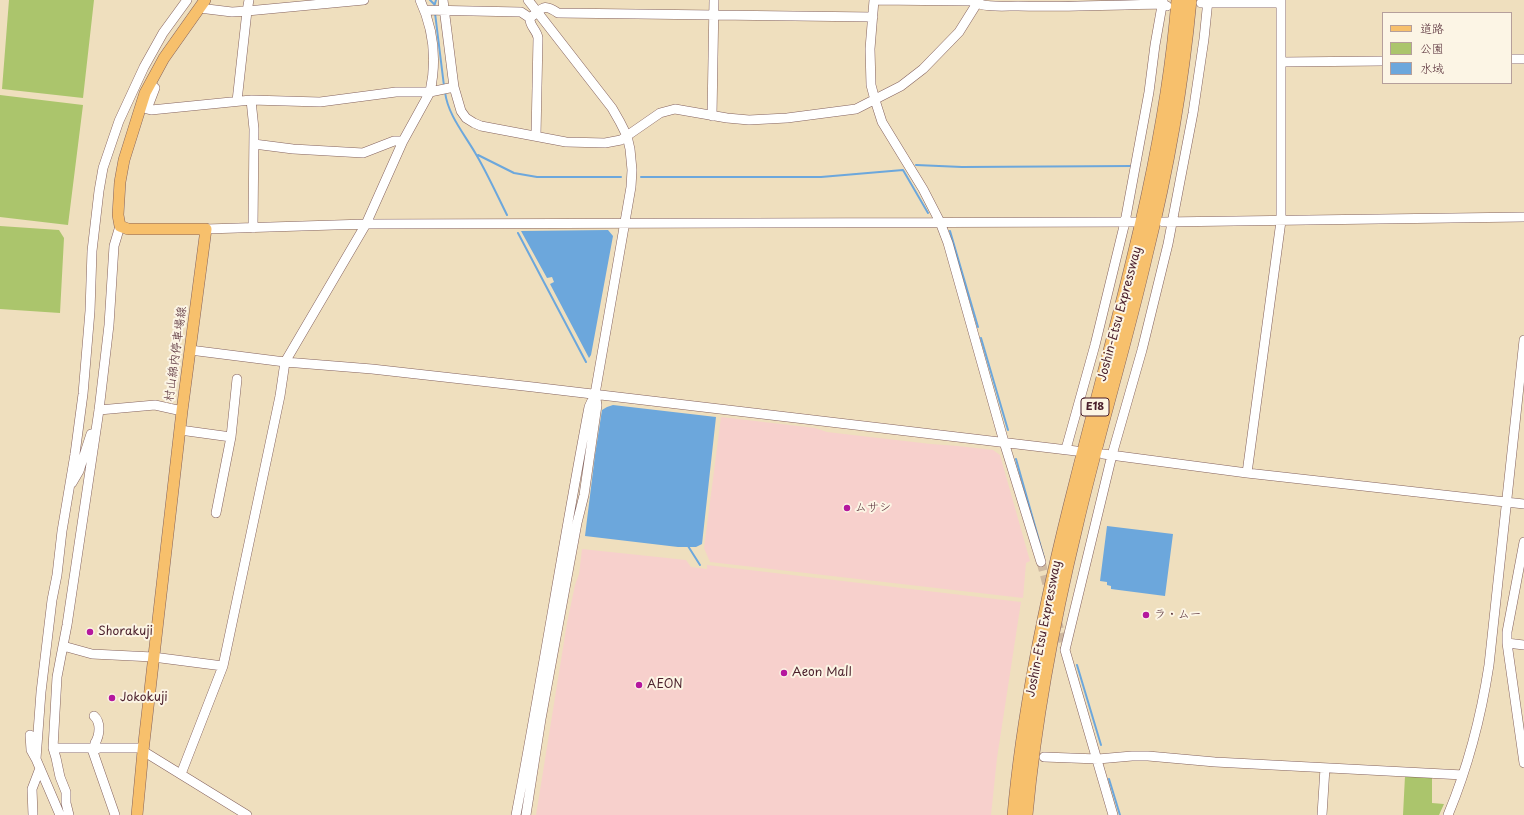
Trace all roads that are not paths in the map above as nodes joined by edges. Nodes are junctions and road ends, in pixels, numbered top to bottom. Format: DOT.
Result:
graph roads {
  1 [pos="187,0"];
  2 [pos="249,0"];
  3 [pos="364,0"];
  4 [pos="420,0"];
  5 [pos="443,0"];
  6 [pos="528,0"];
  7 [pos="714,0"];
  8 [pos="874,0"];
  9 [pos="1202,1"];
  10 [pos="331,2"];
  11 [pos="978,2"];
  12 [pos="1168,2"];
  13 [pos="1281,2"];
  14 [pos="546,3"];
  15 [pos="202,4"];
  16 [pos="427,10"];
  17 [pos="443,10"];
  18 [pos="247,11"];
  19 [pos="714,14"];
  20 [pos="534,15"];
  21 [pos="873,17"];
  22 [pos="1512,59"];
  23 [pos="1524,59"];
  24 [pos="1382,61"];
  25 [pos="1281,62"];
  26 [pos="150,84"];
  27 [pos="448,88"];
  28 [pos="430,92"];
  29 [pos="251,100"];
  30 [pos="875,100"];
  31 [pos="237,101"];
  32 [pos="712,116"];
  33 [pos="536,136"];
  34 [pos="627,136"];
  35 [pos="403,141"];
  36 [pos="254,144"];
  37 [pos="1524,218"];
  38 [pos="1281,221"];
  39 [pos="624,222"];
  40 [pos="940,222"];
  41 [pos="1130,222"];
  42 [pos="1168,222"];
  43 [pos="366,224"];
  44 [pos="120,226"];
  45 [pos="253,228"];
  46 [pos="206,229"];
  47 [pos="1524,340"];
  48 [pos="190,350"];
  49 [pos="285,362"];
  50 [pos="237,379"];
  51 [pos="595,394"];
  52 [pos="99,410"];
  53 [pos="182,410"];
  54 [pos="98,419"];
  55 [pos="180,430"];
  56 [pos="231,437"];
  57 [pos="1004,442"];
  58 [pos="1066,449"];
  59 [pos="1076,450"];
  60 [pos="1108,455"];
  61 [pos="1247,472"];
  62 [pos="69,488"];
  63 [pos="1506,502"];
  64 [pos="1524,504"];
  65 [pos="216,513"];
  66 [pos="1524,542"];
  67 [pos="1041,562"];
  68 [pos="1507,643"];
  69 [pos="1524,645"];
  70 [pos="63,646"];
  71 [pos="153,657"];
  72 [pos="223,666"];
  73 [pos="94,716"];
  74 [pos="30,735"];
  75 [pos="53,748"];
  76 [pos="94,749"];
  77 [pos="143,749"];
  78 [pos="1044,757"];
  79 [pos="36,759"];
  80 [pos="1098,759"];
  81 [pos="1524,763"];
  82 [pos="40,768"];
  83 [pos="1325,768"];
  84 [pos="181,774"];
  85 [pos="1463,775"];
  86 [pos="33,815"];
  87 [pos="60,815"];
  88 [pos="69,815"];
  89 [pos="115,815"];
  90 [pos="137,815"];
  91 [pos="247,815"];
  92 [pos="516,815"];
  93 [pos="526,815"];
  94 [pos="1014,815"];
  95 [pos="1026,815"];
  96 [pos="1113,815"];
  97 [pos="1322,815"];
  98 [pos="1448,815"];
  1 -- 62 [label="street"];
  2 -- 18 [label="street"];
  3 -- 10 [label="street"];
  4 -- 16 [label="street"];
  5 -- 17 [label="street"];
  6 -- 20 [label="street"];
  7 -- 19 [label="street"];
  8 -- 11 [label="street"];
  8 -- 21 [label="street"];
  9 -- 13 [label="street"];
  9 -- 42 [label="street"];
  9 -- 95 [label="highway, Joshin-Etsu Expressway / E18"];
  10 -- 18 [label="street"];
  11 -- 12 [label="street"];
  11 -- 30 [label="street"];
  12 -- 41 [label="street"];
  12 -- 94 [label="highway, Joshin-Etsu Expressway / E18"];
  13 -- 25 [label="street"];
  14 -- 19 [label="street"];
  14 -- 20 [label="street"];
  15 -- 18 [label="street"];
  15 -- 26 [label="main road"];
  16 -- 17 [label="street"];
  16 -- 28 [label="street"];
  17 -- 20 [label="street"];
  17 -- 27 [label="street"];
  18 -- 31 [label="street"];
  19 -- 21 [label="street"];
  19 -- 32 [label="street"];
  20 -- 33 [label="street"];
  20 -- 34 [label="street"];
  21 -- 30 [label="street"];
  22 -- 23 [label="street"];
  24 -- 25 [label="street"];
  25 -- 38 [label="street"];
  26 -- 31 [label="street"];
  26 -- 44 [label="main road"];
  27 -- 28 [label="street"];
  27 -- 33 [label="street"];
  28 -- 29 [label="street"];
  28 -- 35 [label="street"];
  29 -- 31 [label="street"];
  29 -- 36 [label="street"];
  30 -- 32 [label="street"];
  30 -- 40 [label="street"];
  32 -- 34 [label="street"];
  33 -- 34 [label="street"];
  34 -- 39 [label="street"];
  35 -- 36 [label="street"];
  35 -- 43 [label="street"];
  36 -- 45 [label="street"];
  37 -- 38 [label="street"];
  38 -- 42 [label="street"];
  38 -- 61 [label="street"];
  39 -- 40 [label="street"];
  39 -- 43 [label="street"];
  39 -- 51 [label="street"];
  40 -- 41 [label="street"];
  40 -- 57 [label="street"];
  41 -- 58 [label="street"];
  42 -- 60 [label="street"];
  43 -- 45 [label="street"];
  43 -- 49 [label="street"];
  44 -- 46 [label="main road"];
  44 -- 52 [label="street"];
  45 -- 46 [label="street"];
  46 -- 48 [label="main road, 村山綿内停車場線"];
  47 -- 63 [label="street"];
  48 -- 49 [label="street"];
  48 -- 53 [label="main road, 村山綿内停車場線"];
  49 -- 51 [label="street"];
  49 -- 72 [label="street"];
  50 -- 56 [label="street"];
  51 -- 57 [label="street"];
  51 -- 92 [label="street"];
  51 -- 93 [label="street"];
  52 -- 53 [label="street"];
  52 -- 54 [label="street"];
  53 -- 55 [label="main road, 村山綿内停車場線"];
  54 -- 62 [label="street"];
  54 -- 70 [label="street"];
  55 -- 56 [label="street"];
  55 -- 71 [label="main road, 村山綿内停車場線"];
  56 -- 65 [label="street"];
  57 -- 58 [label="street"];
  57 -- 67 [label="street"];
  58 -- 59 [label="street"];
  60 -- 61 [label="street"];
  60 -- 80 [label="street"];
  61 -- 63 [label="street"];
  62 -- 79 [label="street"];
  63 -- 64 [label="street"];
  63 -- 85 [label="street"];
  66 -- 68 [label="street"];
  68 -- 69 [label="street"];
  68 -- 81 [label="street"];
  70 -- 71 [label="street"];
  70 -- 75 [label="street"];
  71 -- 72 [label="street"];
  71 -- 77 [label="main road, 村山綿内停車場線"];
  72 -- 84 [label="street"];
  73 -- 76 [label="street"];
  74 -- 79 [label="street"];
  75 -- 76 [label="street"];
  75 -- 88 [label="street"];
  76 -- 77 [label="street"];
  76 -- 89 [label="street"];
  77 -- 84 [label="street"];
  77 -- 90 [label="main road, 村山綿内停車場線"];
  78 -- 80 [label="street"];
  79 -- 82 [label="street"];
  80 -- 83 [label="street"];
  80 -- 96 [label="street"];
  82 -- 86 [label="street"];
  82 -- 87 [label="street"];
  83 -- 85 [label="street"];
  83 -- 97 [label="street"];
  84 -- 91 [label="street"];
  85 -- 98 [label="street"];
}
